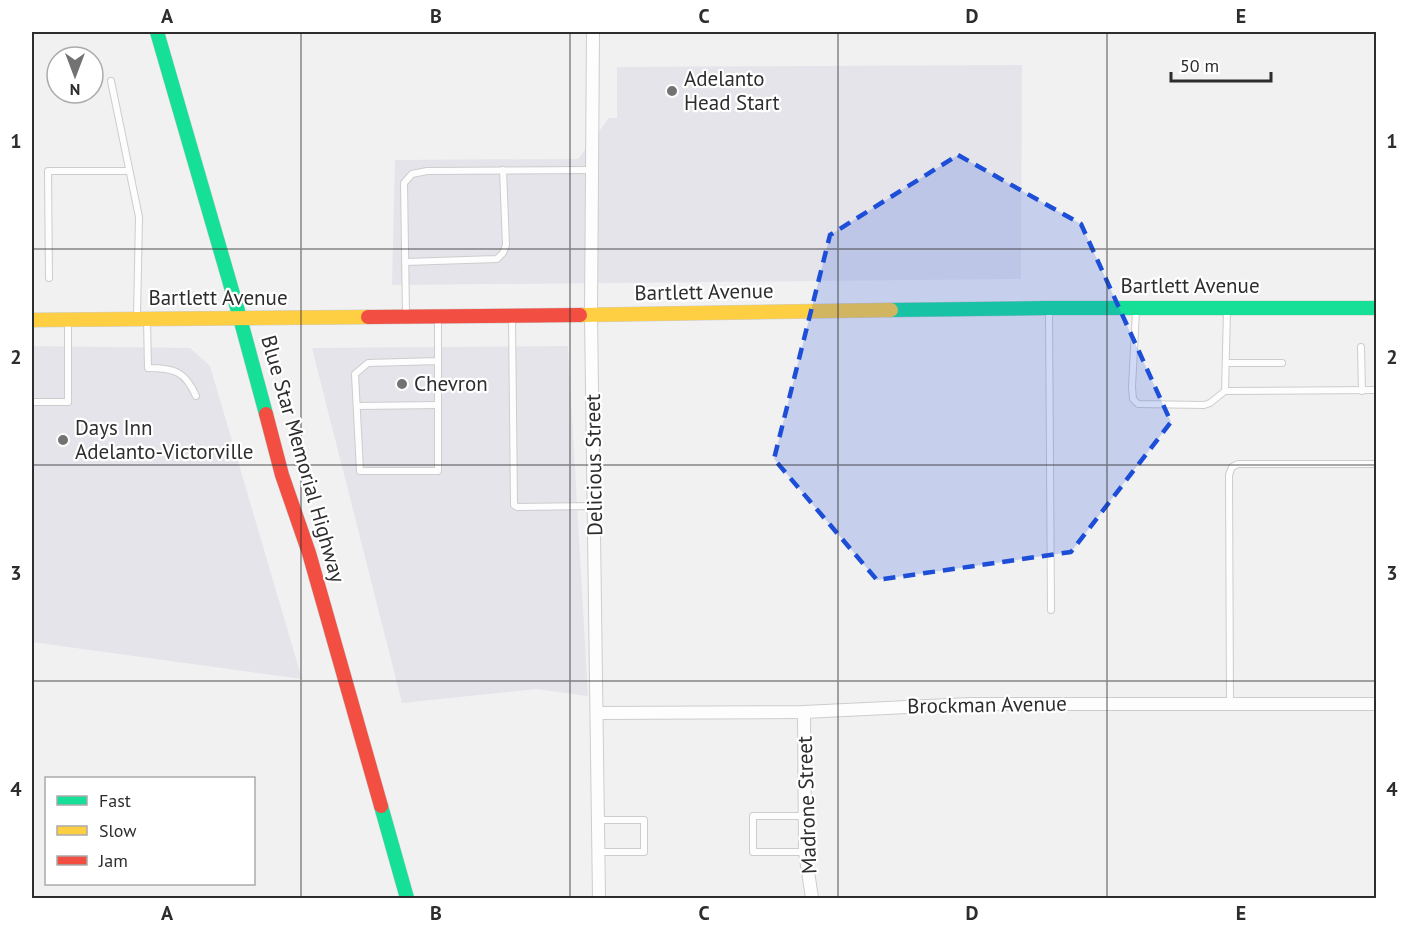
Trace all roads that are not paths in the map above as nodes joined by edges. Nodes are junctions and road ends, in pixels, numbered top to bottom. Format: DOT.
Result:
graph roads {
  1 [pos="157,32"];
  2 [pos="593,32"];
  3 [pos="111,81"];
  4 [pos="503,170"];
  5 [pos="592,170"];
  6 [pos="129,171"];
  7 [pos="405,262"];
  8 [pos="49,278"];
  9 [pos="1137,307"];
  10 [pos="1227,307"];
  11 [pos="1049,308"];
  12 [pos="1377,308"];
  13 [pos="591,315"];
  14 [pos="512,316"];
  15 [pos="406,317"];
  16 [pos="438,317"];
  17 [pos="240,318"];
  18 [pos="142,319"];
  19 [pos="32,320"];
  20 [pos="68,320"];
  21 [pos="1361,347"];
  22 [pos="438,361"];
  23 [pos="1226,363"];
  24 [pos="1282,363"];
  25 [pos="1377,390"];
  26 [pos="1226,391"];
  27 [pos="1362,391"];
  28 [pos="196,396"];
  29 [pos="32,402"];
  30 [pos="438,405"];
  31 [pos="357,406"];
  32 [pos="1377,464"];
  33 [pos="594,506"];
  34 [pos="1051,610"];
  35 [pos="1230,704"];
  36 [pos="1377,704"];
  37 [pos="804,712"];
  38 [pos="598,713"];
  39 [pos="804,816"];
  40 [pos="599,820"];
  41 [pos="599,852"];
  42 [pos="805,852"];
  43 [pos="407,898"];
  44 [pos="600,898"];
  45 [pos="812,898"];
  1 -- 17 [label="main road, Blue Star Memorial Highway"];
  2 -- 5 [label="street, Delicious Street"];
  3 -- 6 [label="lane"];
  4 -- 5 [label="lane"];
  4 -- 7 [label="lane"];
  4 -- 7 [label="lane"];
  5 -- 13 [label="street, Delicious Street"];
  6 -- 8 [label="lane"];
  6 -- 18 [label="lane"];
  7 -- 15 [label="lane"];
  9 -- 10 [label="main road, Bartlett Avenue"];
  9 -- 11 [label="main road, Bartlett Avenue"];
  9 -- 26 [label="lane"];
  10 -- 12 [label="main road, Bartlett Avenue"];
  10 -- 23 [label="lane"];
  11 -- 13 [label="main road, Bartlett Avenue"];
  11 -- 34 [label="lane"];
  13 -- 14 [label="main road, Bartlett Avenue"];
  13 -- 33 [label="street, Delicious Street"];
  14 -- 16 [label="main road, Bartlett Avenue"];
  14 -- 33 [label="lane"];
  15 -- 16 [label="main road, Bartlett Avenue"];
  15 -- 17 [label="main road, Bartlett Avenue"];
  16 -- 22 [label="lane"];
  17 -- 18 [label="main road, Bartlett Avenue"];
  17 -- 43 [label="main road, Blue Star Memorial Highway"];
  18 -- 20 [label="main road, Bartlett Avenue"];
  18 -- 28 [label="lane"];
  19 -- 20 [label="main road, Bartlett Avenue"];
  20 -- 29 [label="lane"];
  21 -- 27 [label="lane"];
  22 -- 30 [label="lane"];
  22 -- 31 [label="lane"];
  23 -- 24 [label="lane"];
  23 -- 26 [label="lane"];
  25 -- 27 [label="lane"];
  26 -- 27 [label="lane"];
  30 -- 31 [label="lane"];
  30 -- 31 [label="lane"];
  32 -- 35 [label="lane"];
  33 -- 38 [label="street, Delicious Street"];
  35 -- 36 [label="street, Brockman Avenue"];
  35 -- 37 [label="street, Brockman Avenue"];
  37 -- 38 [label="street, Brockman Avenue"];
  37 -- 39 [label="street, Madrone Street"];
  38 -- 40 [label="street, Delicious Street"];
  39 -- 42 [label="street, Madrone Street"];
  39 -- 42 [label="lane"];
  40 -- 41 [label="street, Delicious Street"];
  40 -- 41 [label="lane"];
  41 -- 44 [label="street, Delicious Street"];
  42 -- 45 [label="street, Madrone Street"];
}
